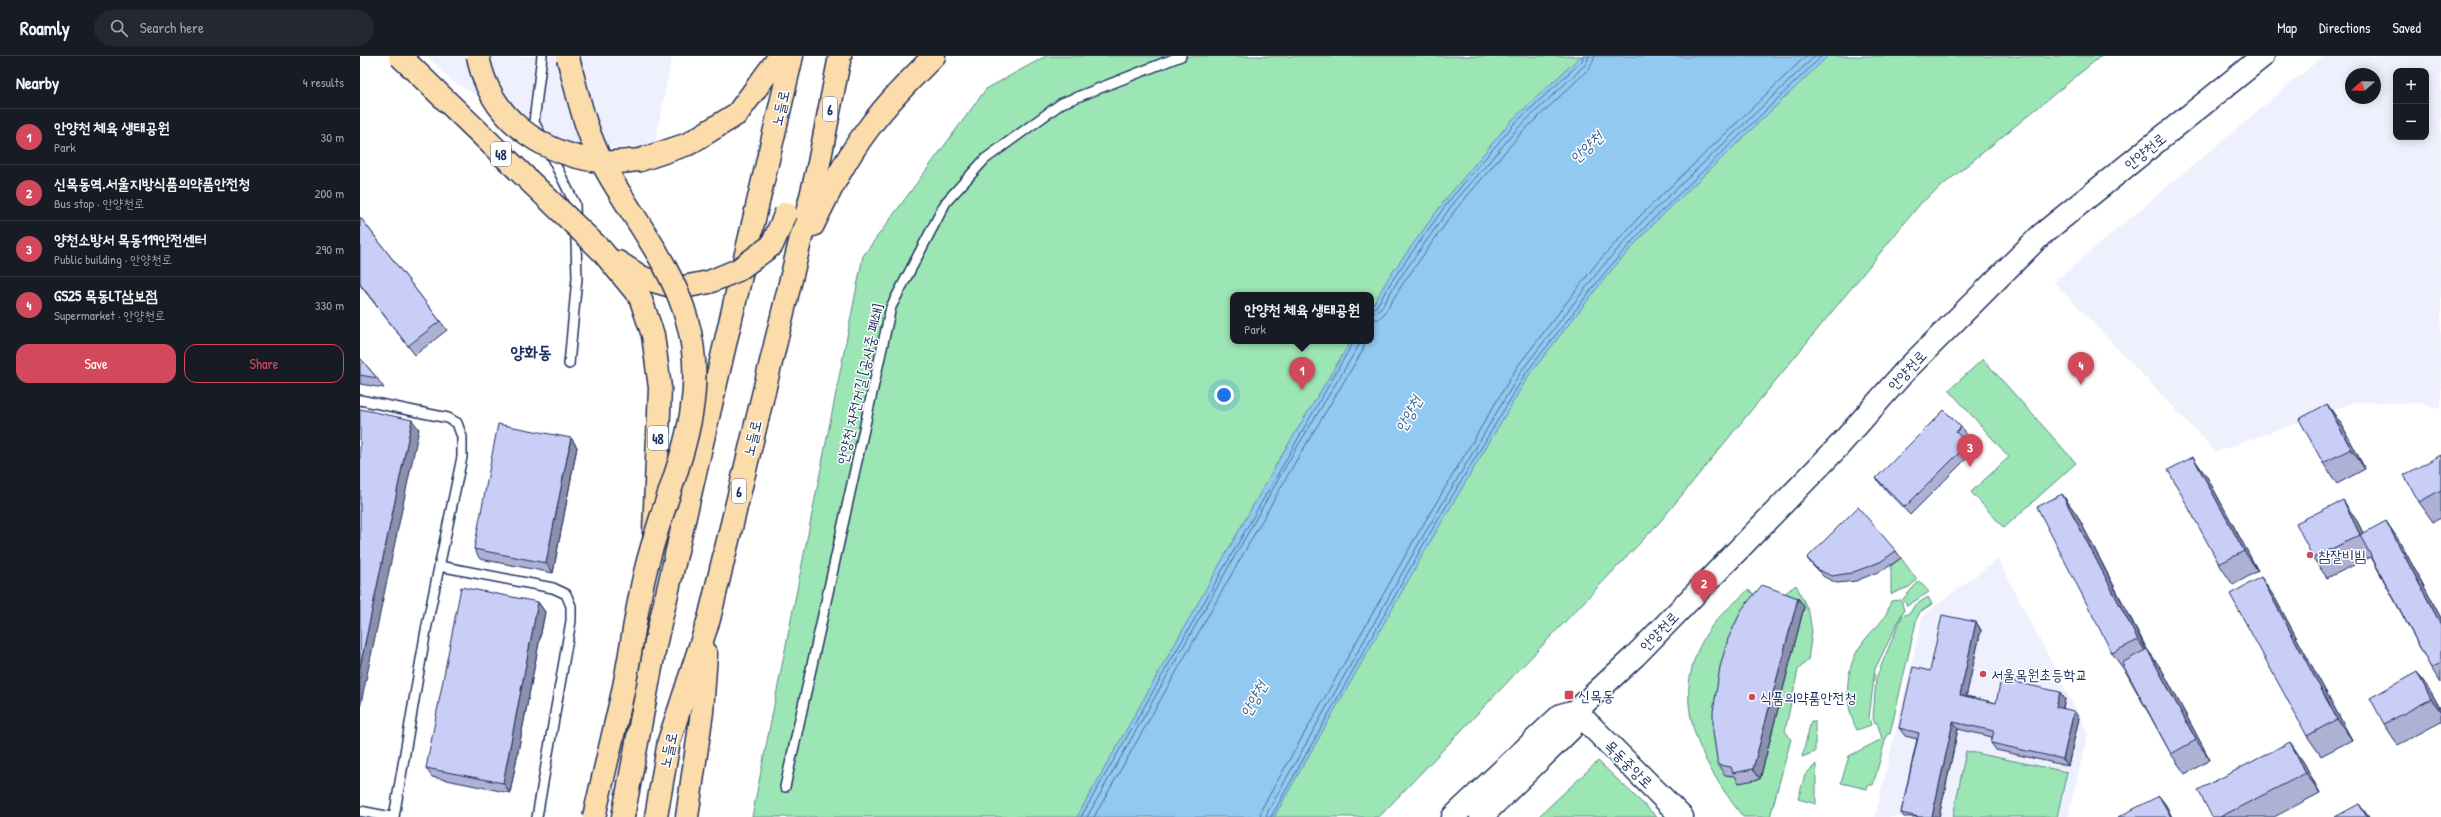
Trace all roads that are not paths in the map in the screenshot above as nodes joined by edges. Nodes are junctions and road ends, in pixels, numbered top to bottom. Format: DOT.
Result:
graph roads {
  1 [pos="400,56"];
  2 [pos="478,56"];
  3 [pos="542,56"];
  4 [pos="568,56"];
  5 [pos="780,56"];
  6 [pos="792,56"];
  7 [pos="840,56"];
  8 [pos="934,56"];
  9 [pos="1181,56"];
  10 [pos="2263,56"];
  11 [pos="819,163"];
  12 [pos="602,251"];
  13 [pos="793,265"];
  14 [pos="569,364"];
  15 [pos="360,400"];
  16 [pos="439,566"];
  17 [pos="709,619"];
  18 [pos="656,641"];
  19 [pos="1576,711"];
  20 [pos="785,787"];
  21 [pos="360,811"];
  22 [pos="393,817"];
  23 [pos="536,817"];
  24 [pos="594,817"];
  25 [pos="623,817"];
  26 [pos="656,817"];
  27 [pos="687,817"];
  28 [pos="1453,817"];
  29 [pos="1481,817"];
  30 [pos="1682,817"];
  1 -- 12 [label="main road, 48, bridge"];
  2 -- 5 [label="main road, bridge"];
  3 -- 14 [label="lane"];
  4 -- 24 [label="main road, bridge"];
  6 -- 18 [label="main road, 노들로"];
  7 -- 11 [label="main road, 노들로 / 6"];
  8 -- 13 [label="main road"];
  9 -- 20 [label="lane, 안양천 자전거길 [공사중 폐쇄]"];
  10 -- 19 [label="main road, 안양천로"];
  11 -- 12 [label="main road, bridge"];
  11 -- 13 [label="main road, 노들로 / 6"];
  12 -- 18 [label="main road, 48"];
  13 -- 17 [label="main road, 노들로 / 6"];
  15 -- 16 [label="lane"];
  16 -- 22 [label="lane"];
  16 -- 23 [label="lane"];
  17 -- 26 [label="main road, 노들로 / 6"];
  17 -- 27 [label="main road"];
  18 -- 25 [label="main road, 노들로"];
  19 -- 28 [label="main road, 안양천로"];
  19 -- 29 [label="main road, 안양천로"];
  19 -- 30 [label="main road, 목동중앙로"];
  21 -- 22 [label="lane"];
}
